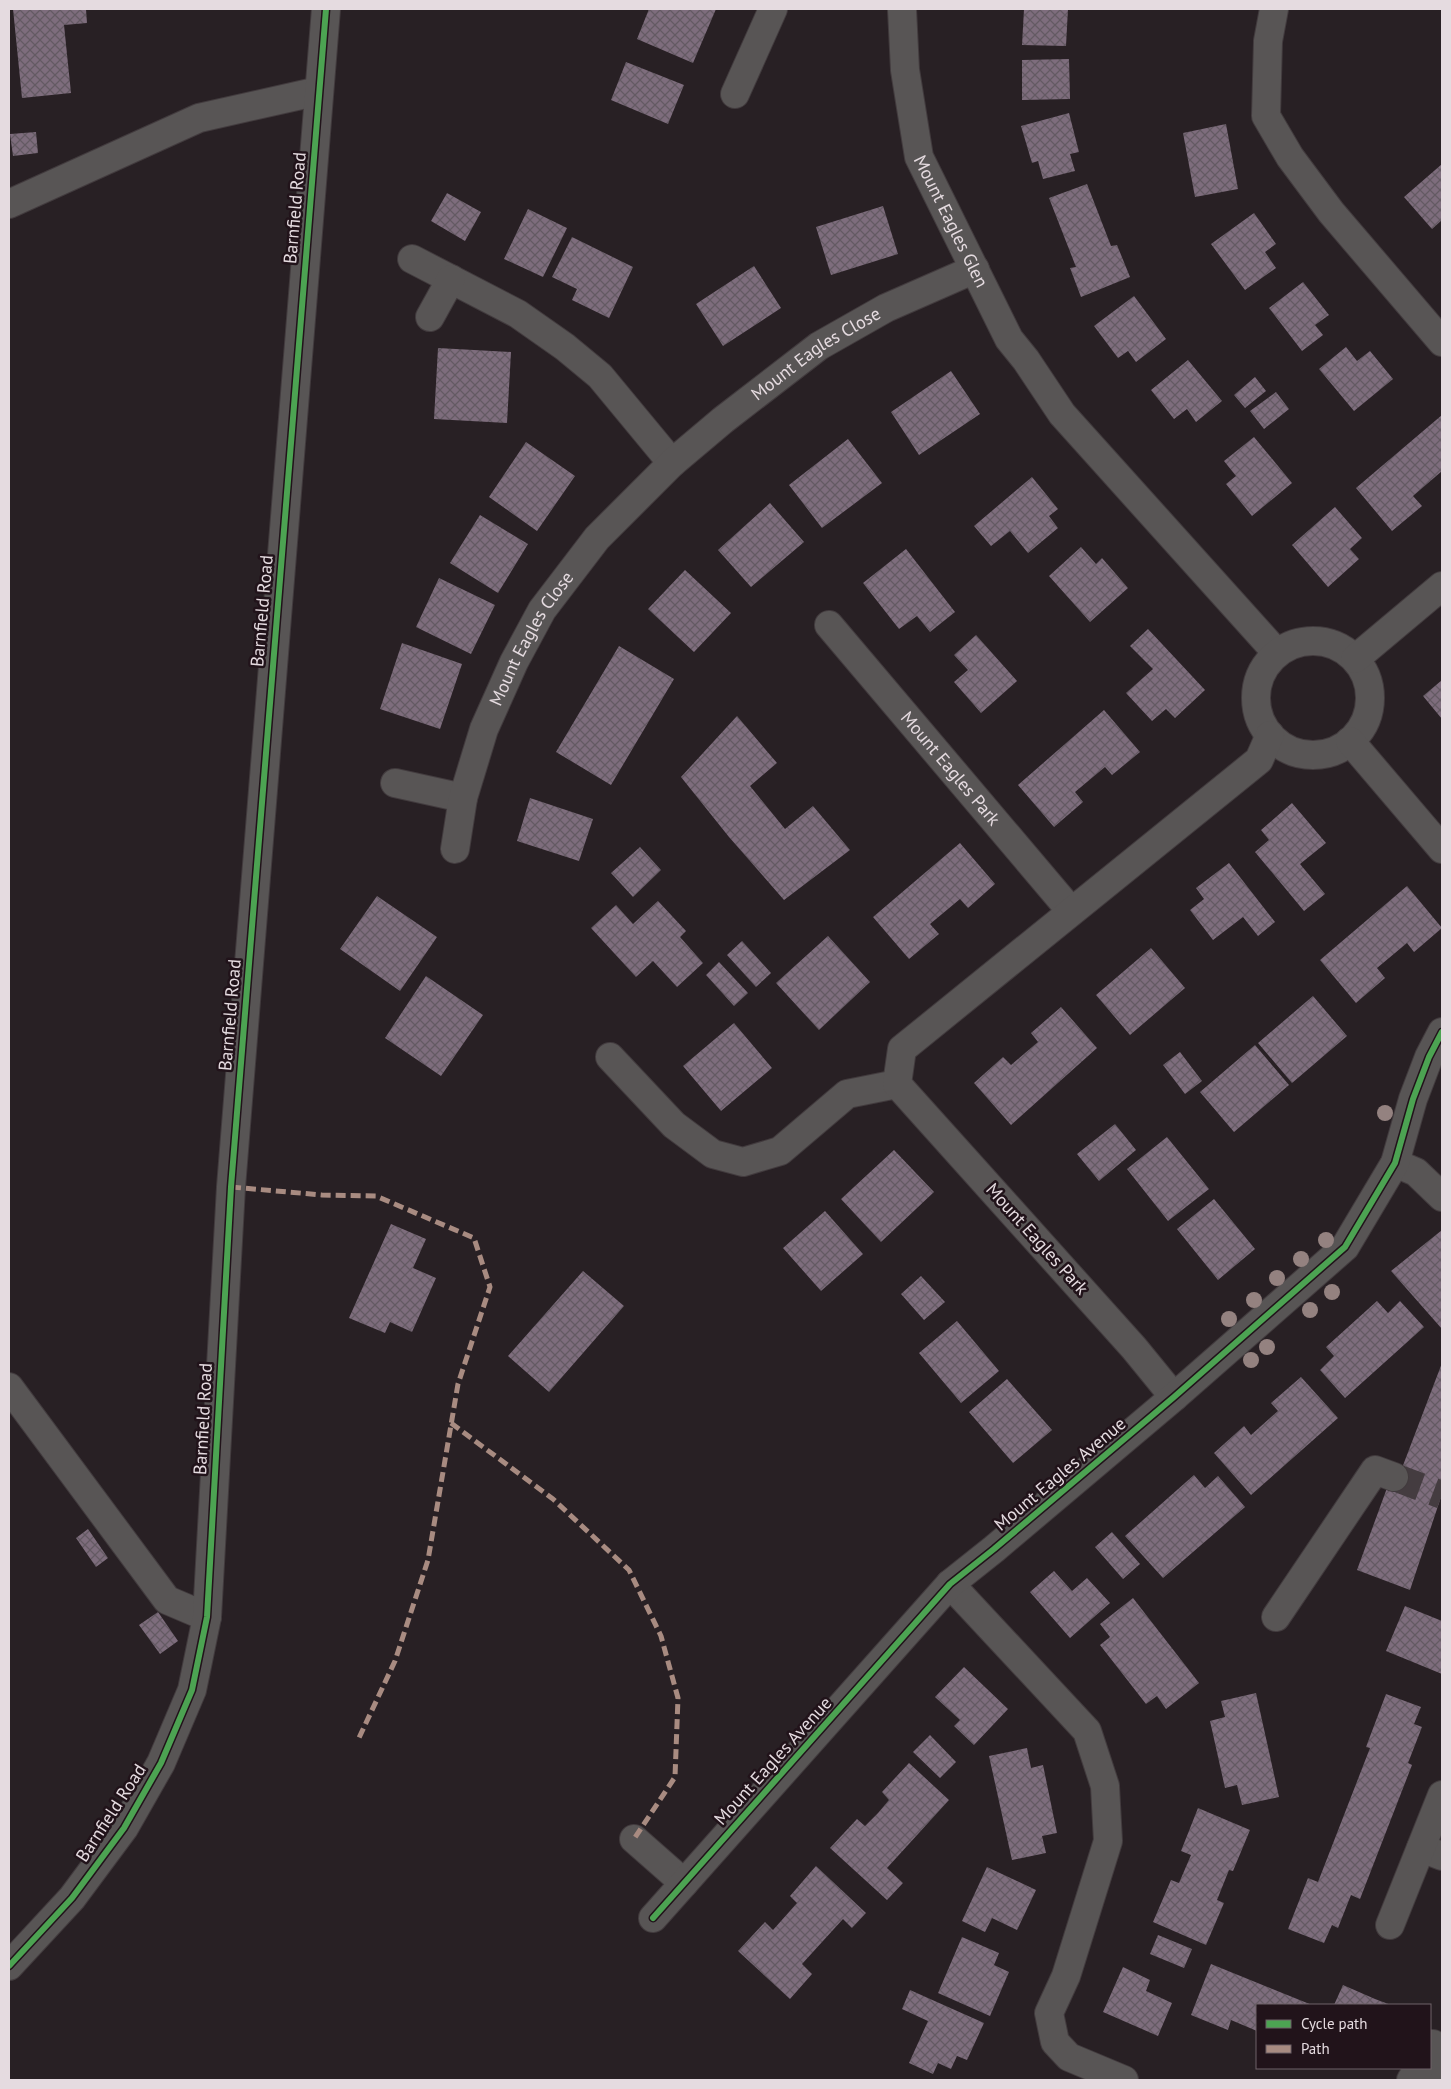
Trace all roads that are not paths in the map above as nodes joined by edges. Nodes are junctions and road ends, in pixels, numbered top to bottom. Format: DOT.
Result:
graph roads {
  1 [pos="326,9"];
  2 [pos="773,9"];
  3 [pos="902,9"];
  4 [pos="1274,9"];
  5 [pos="320,91"];
  6 [pos="736,94"];
  7 [pos="9,204"];
  8 [pos="412,259"];
  9 [pos="975,270"];
  10 [pos="451,279"];
  11 [pos="430,317"];
  12 [pos="1442,342"];
  13 [pos="672,463"];
  14 [pos="1442,586"];
  15 [pos="829,625"];
  16 [pos="1277,653"];
  17 [pos="1355,659"];
  18 [pos="1270,735"];
  19 [pos="1350,741"];
  20 [pos="394,783"];
  21 [pos="462,798"];
  22 [pos="455,848"];
  23 [pos="1442,849"];
  24 [pos="1071,911"];
  25 [pos="1442,1032"];
  26 [pos="610,1057"];
  27 [pos="897,1084"];
  28 [pos="1395,1163"];
  29 [pos="1442,1197"];
  30 [pos="9,1387"];
  31 [pos="1174,1397"];
  32 [pos="1394,1476"];
  33 [pos="950,1584"];
  34 [pos="208,1617"];
  35 [pos="1276,1617"];
  36 [pos="1442,1795"];
  37 [pos="634,1839"];
  38 [pos="1432,1852"];
  39 [pos="684,1884"];
  40 [pos="653,1918"];
  41 [pos="1390,1925"];
  42 [pos="9,1966"];
  43 [pos="1435,2038"];
  44 [pos="1418,2069"];
  45 [pos="1124,2080"];
  46 [pos="1411,2080"];
  47 [pos="1436,2080"];
  1 -- 5 [label="street, Barnfield Road"];
  2 -- 6 [label="street"];
  3 -- 9 [label="street, Mount Eagles Glen"];
  4 -- 12 [label="street"];
  5 -- 7 [label="street"];
  5 -- 34 [label="street, Barnfield Road"];
  8 -- 10 [label="street"];
  9 -- 13 [label="street, Mount Eagles Close"];
  9 -- 16 [label="street, Mount Eagles Glen"];
  10 -- 11 [label="street"];
  10 -- 13 [label="street"];
  13 -- 21 [label="street, Mount Eagles Close"];
  14 -- 17 [label="street"];
  15 -- 24 [label="street, Mount Eagles Park"];
  16 -- 17 [label="street"];
  16 -- 18 [label="street"];
  17 -- 19 [label="street"];
  18 -- 19 [label="street"];
  18 -- 24 [label="street"];
  19 -- 23 [label="street"];
  20 -- 21 [label="street"];
  21 -- 22 [label="street, Mount Eagles Close"];
  24 -- 27 [label="street"];
  25 -- 28 [label="street, Mount Eagles Avenue"];
  26 -- 27 [label="street"];
  27 -- 31 [label="street, Mount Eagles Park"];
  28 -- 29 [label="street"];
  28 -- 31 [label="street, Mount Eagles Avenue"];
  30 -- 34 [label="street"];
  31 -- 33 [label="street, Mount Eagles Avenue"];
  32 -- 35 [label="street"];
  33 -- 39 [label="street, Mount Eagles Avenue"];
  33 -- 45 [label="street"];
  34 -- 42 [label="street, Barnfield Road"];
  36 -- 38 [label="street"];
  37 -- 39 [label="street"];
  38 -- 41 [label="street"];
  39 -- 40 [label="street, Mount Eagles Avenue"];
  43 -- 47 [label="street"];
  44 -- 46 [label="street"];
}
